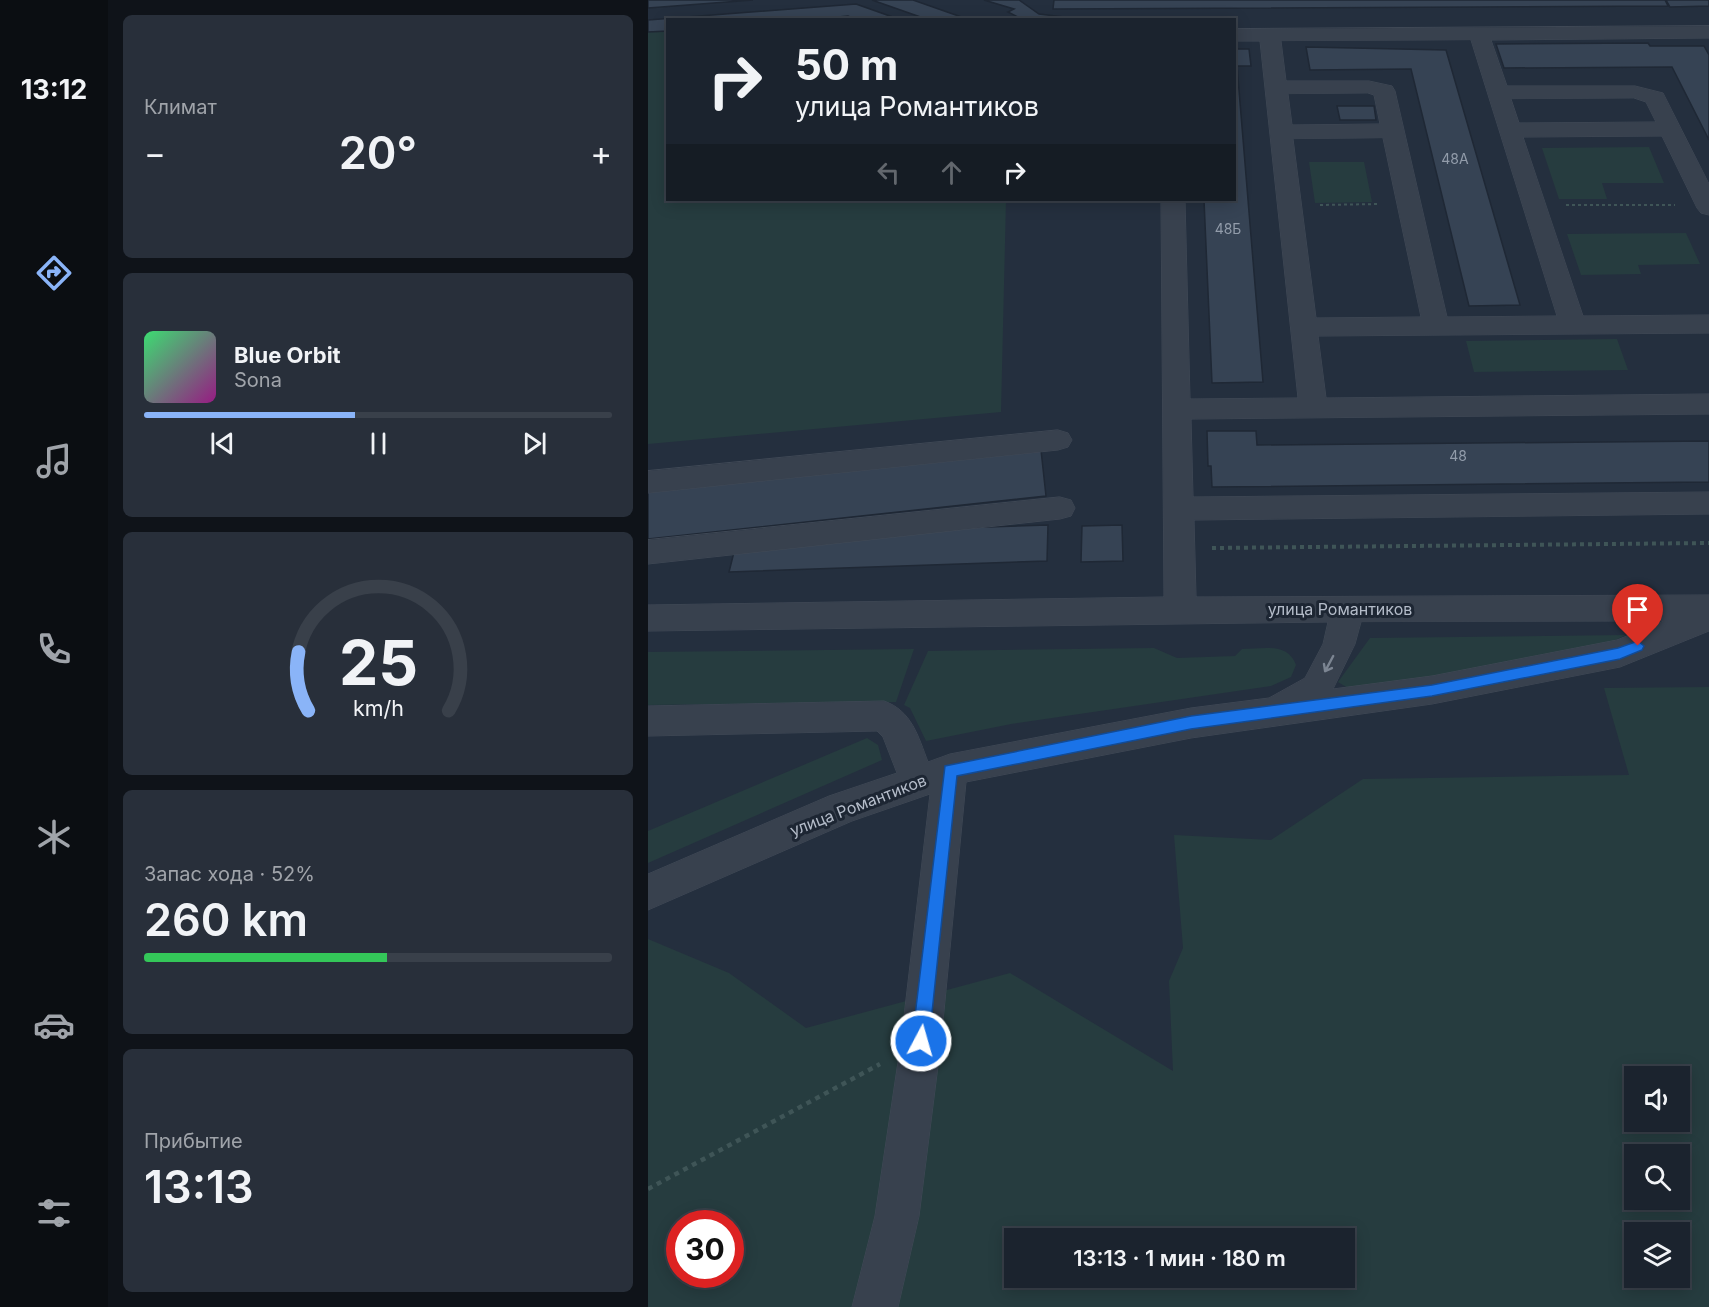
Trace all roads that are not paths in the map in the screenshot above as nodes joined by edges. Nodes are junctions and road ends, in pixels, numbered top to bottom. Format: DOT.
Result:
graph roads {
  1 [pos="1709,32"];
  2 [pos="1479,34"];
  3 [pos="1236,35"];
  4 [pos="1270,35"];
  5 [pos="1276,88"];
  6 [pos="1499,93"];
  7 [pos="1672,129"];
  8 [pos="1510,130"];
  9 [pos="1394,131"];
  10 [pos="1281,132"];
  11 [pos="1173,201"];
  12 [pos="1708,206"];
  13 [pos="1709,324"];
  14 [pos="1573,325"];
  15 [pos="1436,326"];
  16 [pos="1304,327"];
  17 [pos="1709,404"];
  18 [pos="1313,408"];
  19 [pos="1177,409"];
  20 [pos="1058,440"];
  21 [pos="648,482"];
  22 [pos="1709,503"];
  23 [pos="1060,508"];
  24 [pos="1178,508"];
  25 [pos="648,552"];
  26 [pos="1709,608"];
  27 [pos="1348,609"];
  28 [pos="1180,610"];
  29 [pos="1709,617"];
  30 [pos="648,618"];
  31 [pos="1273,711"];
  32 [pos="648,720"];
  33 [pos="934,776"];
  34 [pos="648,892"];
  35 [pos="874,1307"];
  1 -- 2 [label="street"];
  2 -- 4 [label="street"];
  2 -- 6 [label="street"];
  3 -- 4 [label="street"];
  4 -- 5 [label="street"];
  5 -- 9 [label="street"];
  5 -- 10 [label="street"];
  6 -- 7 [label="street"];
  6 -- 8 [label="street"];
  7 -- 8 [label="street"];
  7 -- 12 [label="street"];
  8 -- 14 [label="street"];
  9 -- 10 [label="street"];
  9 -- 15 [label="street"];
  10 -- 16 [label="street"];
  11 -- 19 [label="street"];
  13 -- 14 [label="street"];
  14 -- 15 [label="street"];
  15 -- 16 [label="street"];
  16 -- 18 [label="street"];
  17 -- 18 [label="street"];
  18 -- 19 [label="street"];
  19 -- 24 [label="street"];
  20 -- 21 [label="street"];
  22 -- 24 [label="street"];
  23 -- 25 [label="street"];
  24 -- 28 [label="street"];
  26 -- 27 [label="street, улица Романтиков"];
  27 -- 28 [label="street, улица Романтиков"];
  27 -- 31 [label="street, one-way"];
  28 -- 30 [label="street, улица Романтиков"];
  29 -- 31 [label="street, улица Романтиков"];
  31 -- 33 [label="street, улица Романтиков"];
  32 -- 33 [label="street"];
  33 -- 34 [label="street, улица Романтиков"];
  33 -- 35 [label="street"];
}
